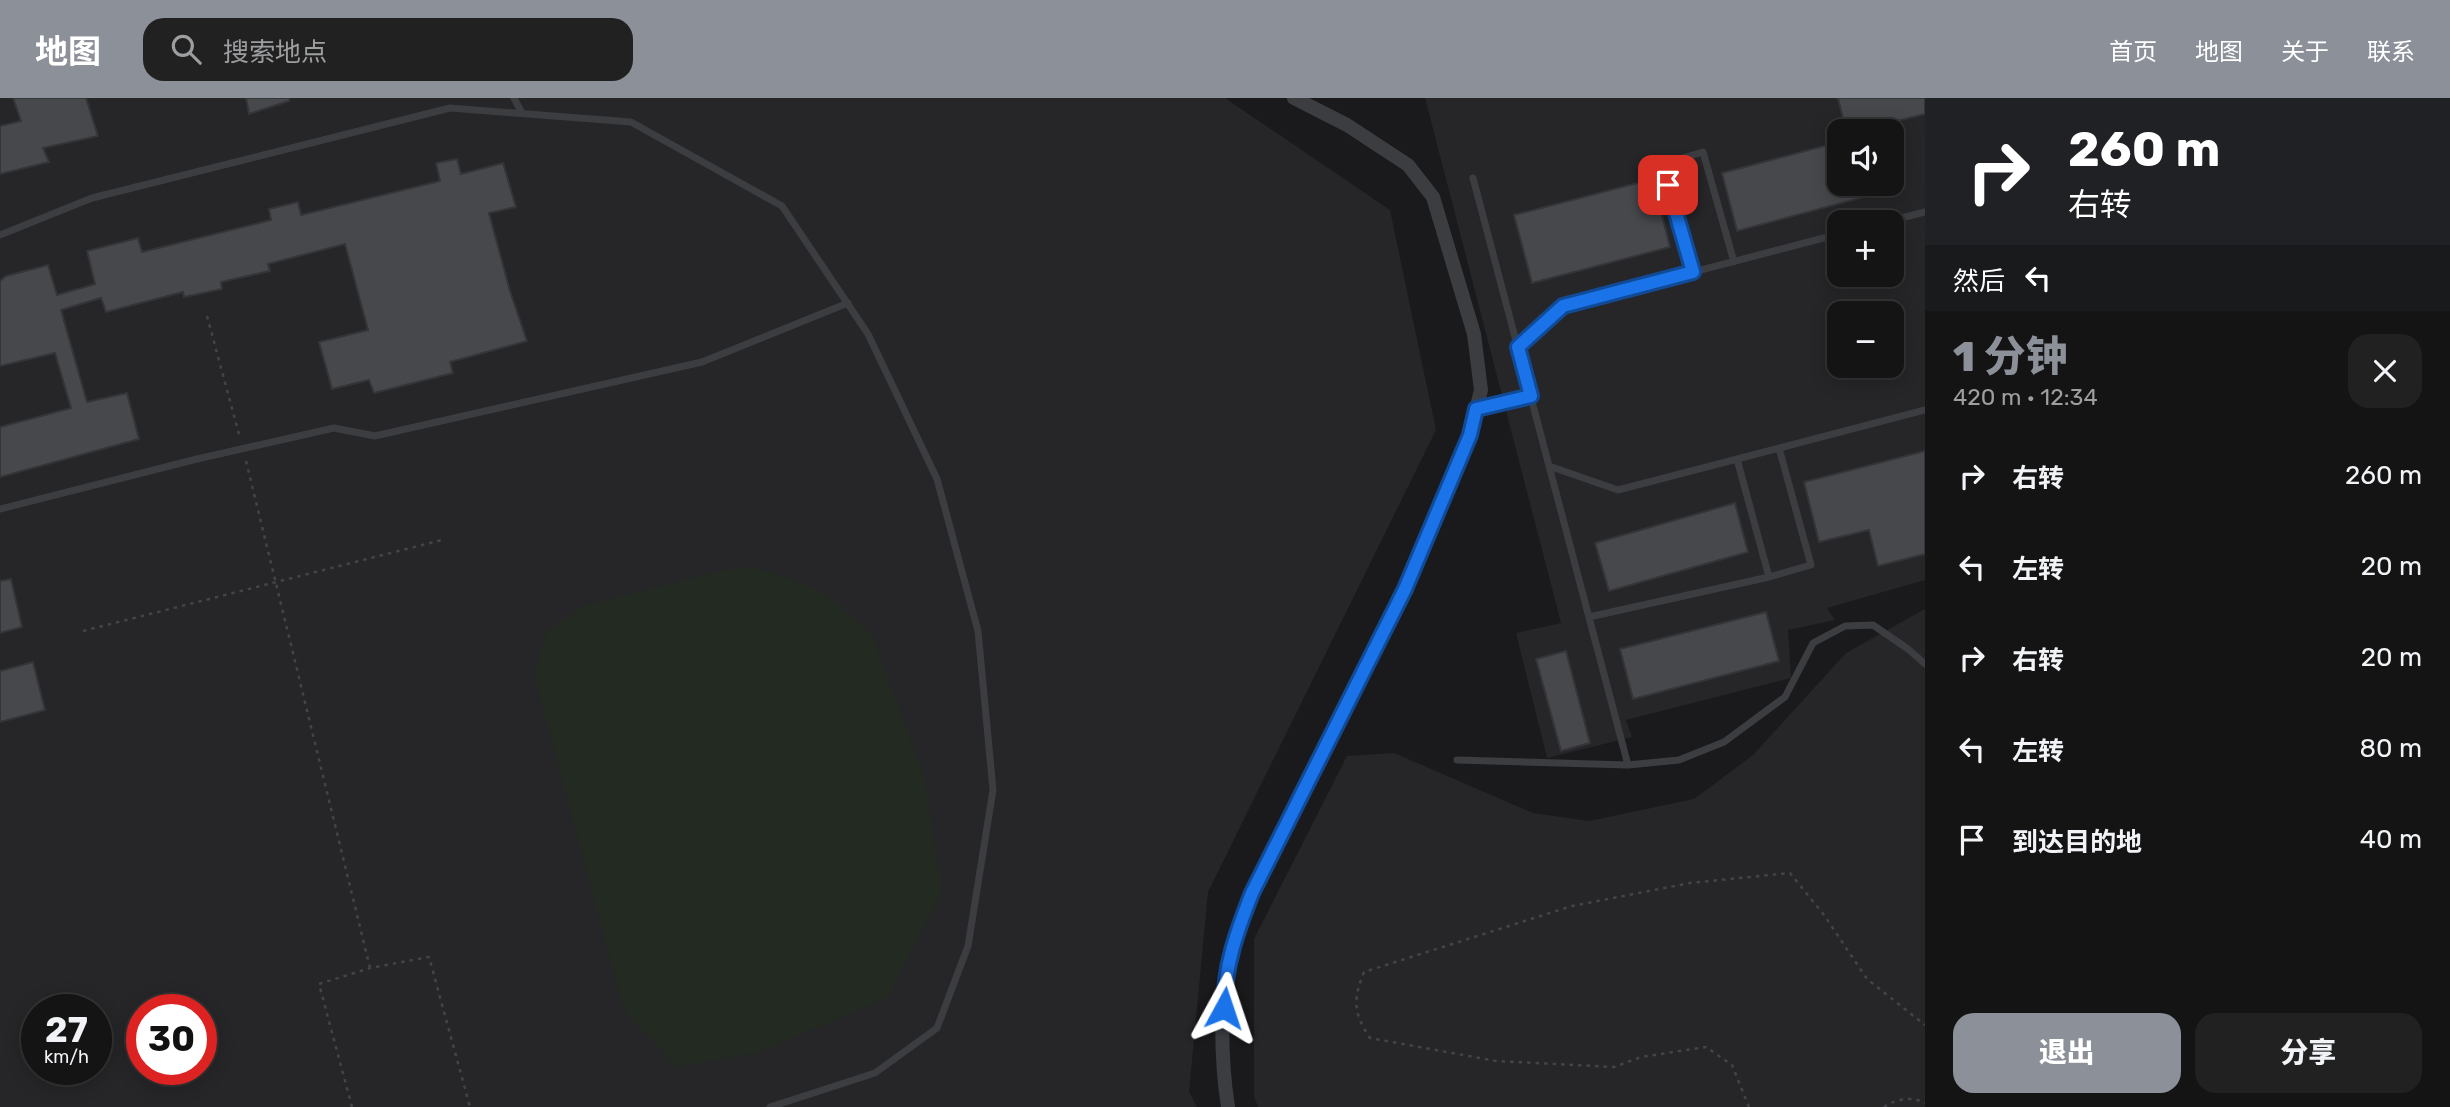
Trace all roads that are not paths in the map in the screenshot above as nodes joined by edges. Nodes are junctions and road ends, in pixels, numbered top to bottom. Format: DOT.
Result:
graph roads {
  1 [pos="514,98"];
  2 [pos="1294,98"];
  3 [pos="522,114"];
  4 [pos="1473,178"];
  5 [pos="1925,212"];
  6 [pos="1904,217"];
  7 [pos="0,235"];
  8 [pos="1827,237"];
  9 [pos="1734,262"];
  10 [pos="1693,272"];
  11 [pos="848,303"];
  12 [pos="1518,347"];
  13 [pos="1531,396"];
  14 [pos="1476,409"];
  15 [pos="1925,410"];
  16 [pos="1779,448"];
  17 [pos="1737,459"];
  18 [pos="1549,466"];
  19 [pos="0,509"];
  20 [pos="1769,577"];
  21 [pos="1589,617"];
  22 [pos="1925,664"];
  23 [pos="1457,760"];
  24 [pos="1628,765"];
  25 [pos="770,1107"];
  26 [pos="1228,1107"];
  1 -- 3 [label="lane"];
  2 -- 14 [label="street"];
  3 -- 7 [label="lane"];
  3 -- 11 [label="lane"];
  4 -- 12 [label="lane"];
  5 -- 6 [label="lane"];
  8 -- 9 [label="lane"];
  9 -- 10 [label="lane"];
  9 -- 10 [label="lane"];
  10 -- 12 [label="lane"];
  11 -- 19 [label="lane"];
  11 -- 25 [label="lane"];
  12 -- 13 [label="lane"];
  13 -- 14 [label="lane"];
  13 -- 18 [label="lane"];
  14 -- 26 [label="street"];
  15 -- 16 [label="lane"];
  16 -- 17 [label="lane"];
  16 -- 20 [label="lane"];
  17 -- 18 [label="lane"];
  17 -- 20 [label="lane"];
  18 -- 21 [label="lane"];
  20 -- 21 [label="lane"];
  21 -- 24 [label="lane"];
  22 -- 24 [label="lane"];
  23 -- 24 [label="lane"];
}
